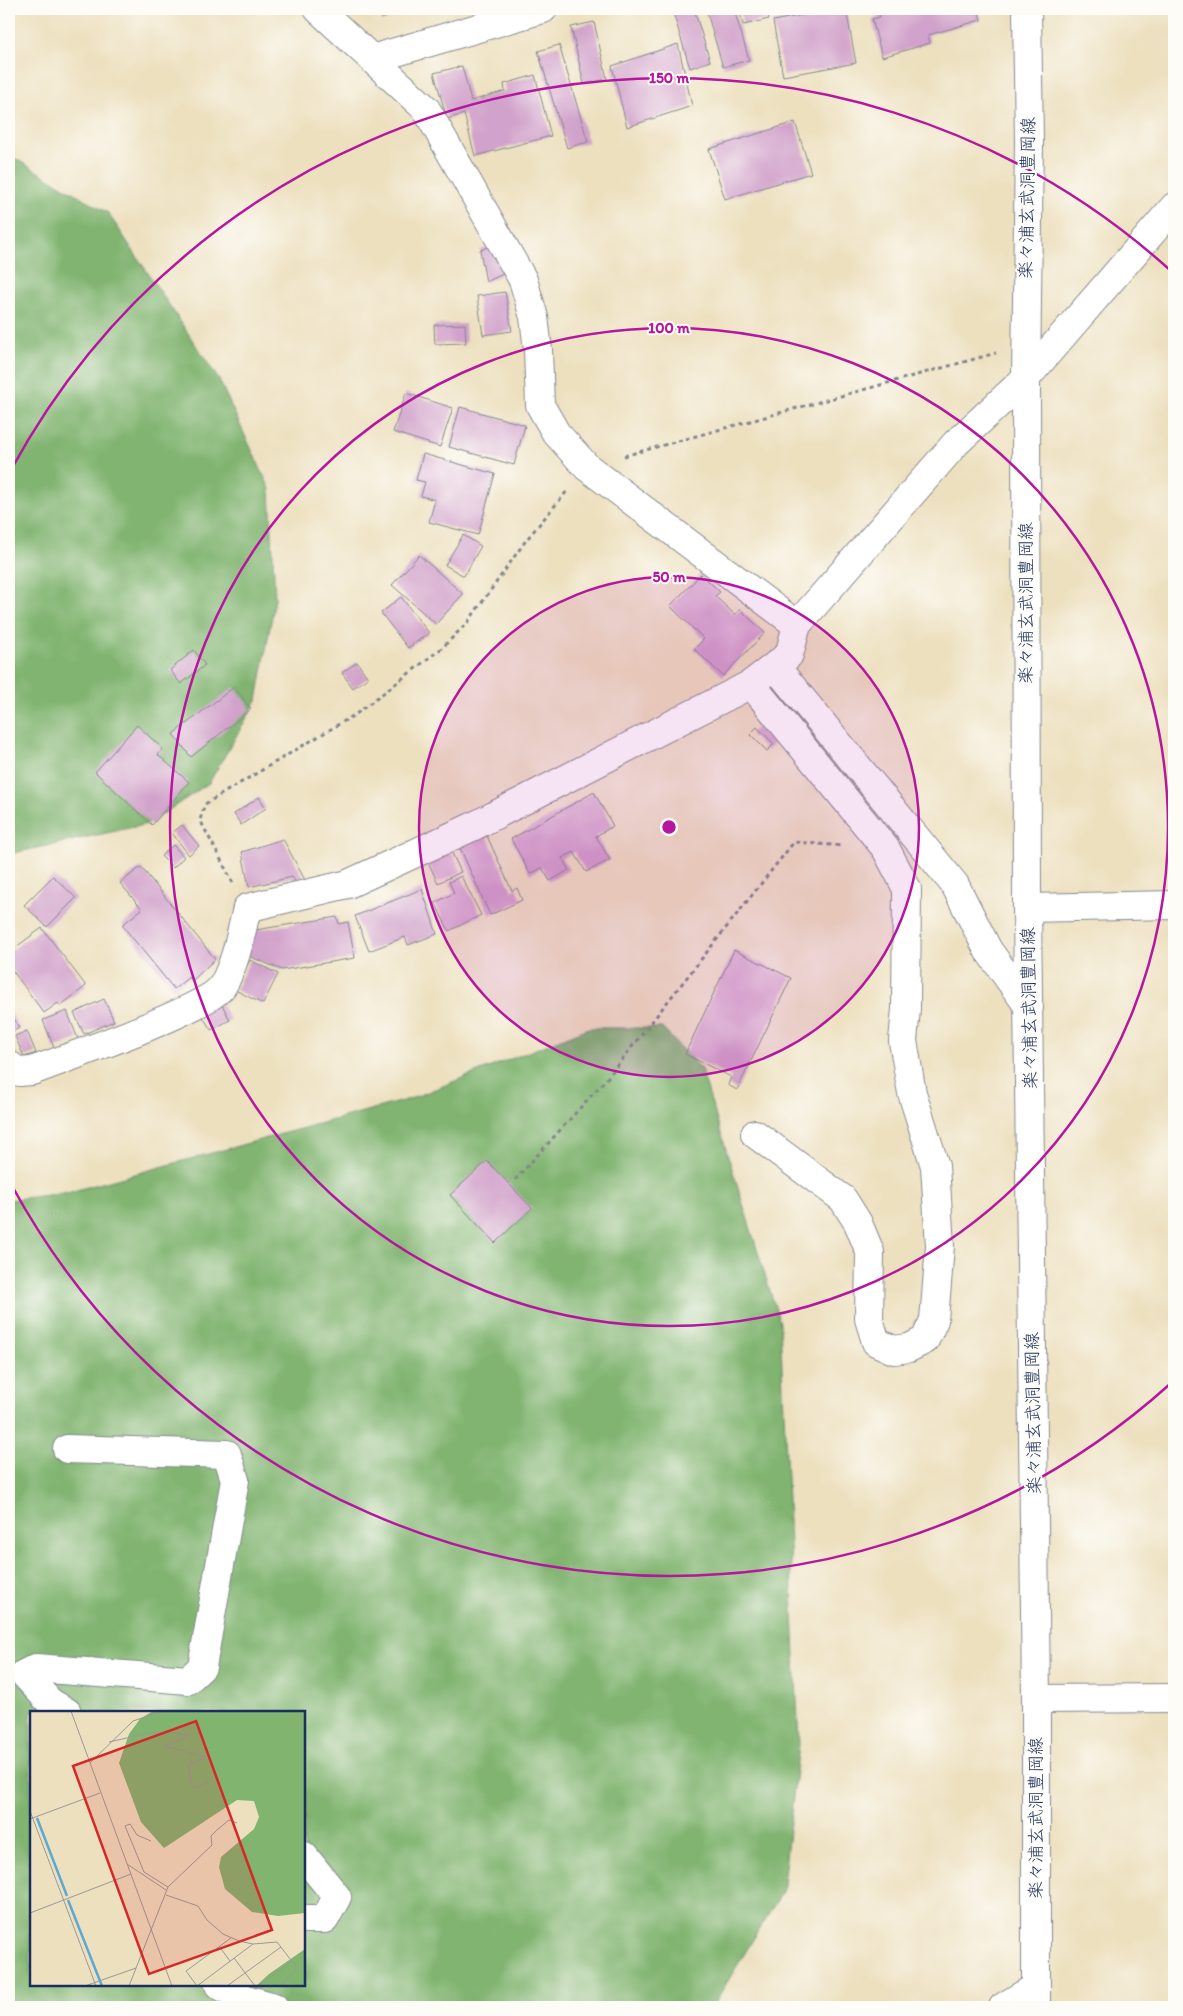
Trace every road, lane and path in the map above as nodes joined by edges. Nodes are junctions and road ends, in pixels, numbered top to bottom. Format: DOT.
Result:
graph roads {
  1 [pos="318,9"];
  2 [pos="544,9"];
  3 [pos="1026,9"];
  4 [pos="496,16"];
  5 [pos="372,59"];
  6 [pos="1174,207"];
  7 [pos="1026,345"];
  8 [pos="1026,378"];
  9 [pos="587,466"];
  10 [pos="797,626"];
  11 [pos="775,666"];
  12 [pos="751,684"];
  13 [pos="886,849"];
  14 [pos="1174,905"];
  15 [pos="247,908"];
  16 [pos="1028,908"];
  17 [pos="1029,1007"];
  18 [pos="9,1065"];
  19 [pos="755,1134"];
  20 [pos="515,1180"];
  21 [pos="68,1449"];
  22 [pos="1174,1698"];
  23 [pos="1036,1699"];
  24 [pos="65,1711"];
  25 [pos="305,1857"];
  26 [pos="305,1918"];
  27 [pos="221,1986"];
  28 [pos="1036,1997"];
  29 [pos="274,2007"];
  30 [pos="1003,2007"];
  1 -- 5 [label="street"];
  2 -- 4 [label="street"];
  3 -- 7 [label="street, 楽々浦玄武洞豊岡線"];
  4 -- 5 [label="street"];
  5 -- 9 [label="street"];
  6 -- 8 [label="street"];
  7 -- 8 [label="street, 楽々浦玄武洞豊岡線"];
  7 -- 9 [label="path"];
  8 -- 10 [label="street"];
  8 -- 16 [label="street, 楽々浦玄武洞豊岡線"];
  9 -- 10 [label="street"];
  9 -- 15 [label="path"];
  10 -- 11 [label="street"];
  11 -- 12 [label="street"];
  11 -- 17 [label="street"];
  12 -- 13 [label="street"];
  12 -- 15 [label="street"];
  13 -- 19 [label="street"];
  13 -- 20 [label="path"];
  14 -- 16 [label="street"];
  15 -- 18 [label="street"];
  16 -- 17 [label="street, 楽々浦玄武洞豊岡線"];
  17 -- 23 [label="street, 楽々浦玄武洞豊岡線"];
  21 -- 24 [label="street"];
  22 -- 23 [label="street"];
  23 -- 28 [label="street, 楽々浦玄武洞豊岡線"];
  25 -- 26 [label="street"];
  27 -- 29 [label="street"];
  28 -- 30 [label="street"];
}
